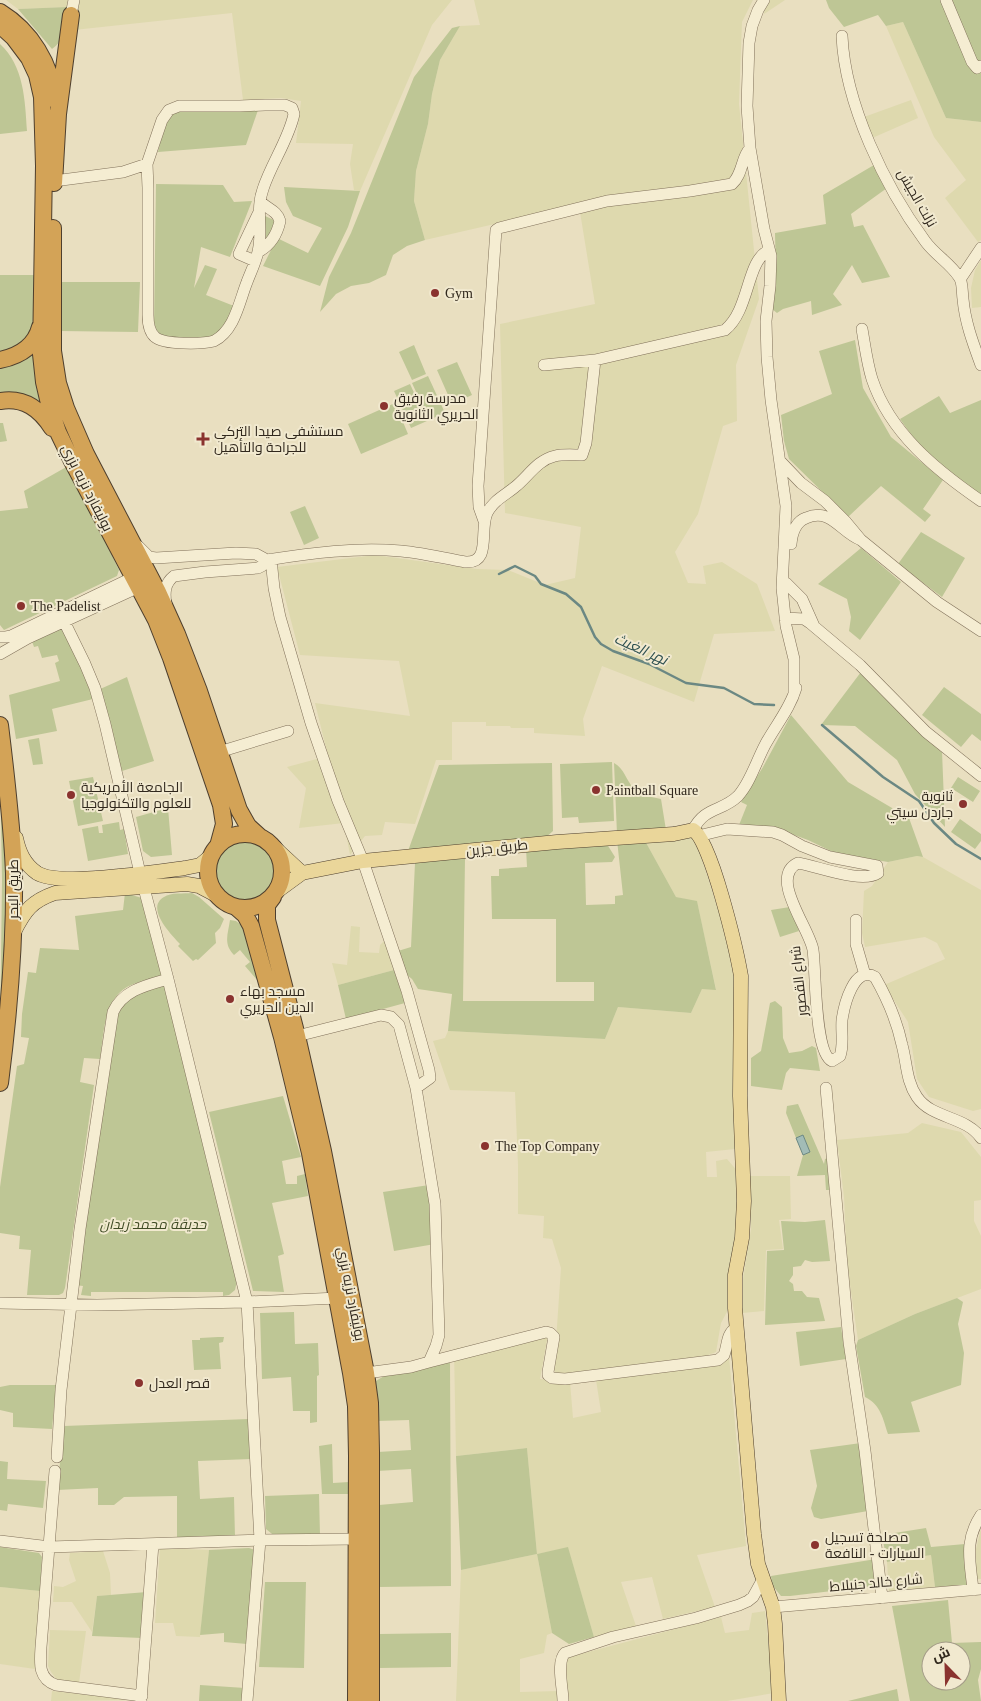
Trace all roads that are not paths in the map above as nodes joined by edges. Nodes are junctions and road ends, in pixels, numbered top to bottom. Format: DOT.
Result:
graph roads {
  1 [pos="764,0"];
  2 [pos="946,0"];
  3 [pos="72,7"];
  4 [pos="0,12"];
  5 [pos="0,26"];
  6 [pos="842,36"];
  7 [pos="0,37"];
  8 [pos="34,44"];
  9 [pos="981,66"];
  10 [pos="51,112"];
  11 [pos="750,148"];
  12 [pos="146,164"];
  13 [pos="49,184"];
  14 [pos="259,206"];
  15 [pos="981,248"];
  16 [pos="769,250"];
  17 [pos="257,256"];
  18 [pos="961,278"];
  19 [pos="41,322"];
  20 [pos="862,329"];
  21 [pos="0,360"];
  22 [pos="595,360"];
  23 [pos="544,365"];
  24 [pos="981,365"];
  25 [pos="0,401"];
  26 [pos="72,461"];
  27 [pos="780,461"];
  28 [pos="801,483"];
  29 [pos="784,486"];
  30 [pos="825,501"];
  31 [pos="981,501"];
  32 [pos="786,506"];
  33 [pos="819,514"];
  34 [pos="808,517"];
  35 [pos="484,520"];
  36 [pos="794,528"];
  37 [pos="125,529"];
  38 [pos="861,540"];
  39 [pos="269,559"];
  40 [pos="785,560"];
  41 [pos="136,582"];
  42 [pos="786,583"];
  43 [pos="168,614"];
  44 [pos="62,618"];
  45 [pos="787,618"];
  46 [pos="814,628"];
  47 [pos="981,631"];
  48 [pos="0,636"];
  49 [pos="0,654"];
  50 [pos="0,725"];
  51 [pos="288,731"];
  52 [pos="219,752"];
  53 [pos="981,776"];
  54 [pos="10,810"];
  55 [pos="695,833"];
  56 [pos="260,837"];
  57 [pos="275,848"];
  58 [pos="214,851"];
  59 [pos="363,861"];
  60 [pos="302,873"];
  61 [pos="142,880"];
  62 [pos="275,894"];
  63 [pos="218,896"];
  64 [pos="237,908"];
  65 [pos="856,920"];
  66 [pos="13,934"];
  67 [pos="865,975"];
  68 [pos="168,980"];
  69 [pos="297,1036"];
  70 [pos="0,1083"];
  71 [pos="416,1088"];
  72 [pos="826,1088"];
  73 [pos="981,1138"];
  74 [pos="338,1298"];
  75 [pos="247,1302"];
  76 [pos="0,1303"];
  77 [pos="70,1305"];
  78 [pos="736,1328"];
  79 [pos="429,1362"];
  80 [pos="366,1373"];
  81 [pos="57,1457"];
  82 [pos="55,1471"];
  83 [pos="981,1515"];
  84 [pos="356,1539"];
  85 [pos="260,1540"];
  86 [pos="0,1541"];
  87 [pos="153,1544"];
  88 [pos="50,1547"];
  89 [pos="763,1579"];
  90 [pos="977,1589"];
  91 [pos="882,1598"];
  92 [pos="773,1608"];
  93 [pos="142,1698"];
  94 [pos="247,1701"];
  95 [pos="356,1701"];
  96 [pos="371,1701"];
  97 [pos="563,1701"];
  98 [pos="779,1701"];
  1 -- 11 [label="street"];
  2 -- 9 [label="street"];
  3 -- 8 [label="highway"];
  3 -- 10 [label="highway"];
  4 -- 8 [label="highway"];
  5 -- 10 [label="highway"];
  6 -- 18 [label="street, نزلت الجيش"];
  7 -- 13 [label="highway"];
  8 -- 10 [label="highway"];
  10 -- 13 [label="highway, بوليفارد نزيه بزري"];
  11 -- 16 [label="street"];
  11 -- 35 [label="street"];
  12 -- 13 [label="street"];
  12 -- 14 [label="street"];
  12 -- 17 [label="street"];
  13 -- 19 [label="highway, بوليفارد نزيه بزري"];
  13 -- 37 [label="highway, بوليفارد نزيه بزري"];
  14 -- 17 [label="street"];
  14 -- 17 [label="street"];
  14 -- 17 [label="street"];
  15 -- 18 [label="street"];
  16 -- 22 [label="street"];
  16 -- 27 [label="street"];
  18 -- 24 [label="street"];
  19 -- 21 [label="highway"];
  19 -- 26 [label="highway, بوليفارد نزيه بزري"];
  20 -- 31 [label="street"];
  22 -- 23 [label="street"];
  22 -- 35 [label="street"];
  25 -- 26 [label="highway"];
  26 -- 41 [label="highway, بوليفارد نزيه بزري"];
  27 -- 28 [label="street"];
  27 -- 29 [label="street"];
  28 -- 29 [label="street"];
  28 -- 30 [label="street"];
  29 -- 32 [label="street"];
  30 -- 33 [label="street"];
  30 -- 38 [label="street"];
  32 -- 34 [label="street"];
  32 -- 36 [label="street"];
  32 -- 40 [label="street"];
  33 -- 34 [label="street"];
  33 -- 38 [label="street"];
  34 -- 36 [label="street"];
  35 -- 39 [label="street"];
  36 -- 40 [label="street"];
  37 -- 39 [label="street"];
  37 -- 43 [label="highway, بوليفارد نزيه بزري"];
  38 -- 47 [label="street"];
  39 -- 43 [label="street"];
  39 -- 59 [label="street"];
  40 -- 42 [label="street"];
  40 -- 45 [label="street"];
  41 -- 44 [label="street"];
  41 -- 58 [label="highway, بوليفارد نزيه بزري"];
  42 -- 45 [label="street"];
  42 -- 46 [label="street"];
  43 -- 52 [label="highway, بوليفارد نزيه بزري"];
  44 -- 48 [label="street"];
  44 -- 49 [label="street"];
  44 -- 61 [label="street"];
  45 -- 46 [label="street"];
  45 -- 55 [label="street"];
  46 -- 53 [label="street"];
  50 -- 54 [label="highway, طريق البحر"];
  51 -- 52 [label="street"];
  52 -- 56 [label="highway, بوليفارد نزيه بزري"];
  54 -- 61 [label="main road"];
  54 -- 66 [label="highway, طريق البحر"];
  55 -- 59 [label="main road, طريق جزين"];
  55 -- 67 [label="street, شراع القصور"];
  55 -- 78 [label="main road"];
  56 -- 57 [label="highway"];
  56 -- 58 [label="highway"];
  57 -- 60 [label="main road"];
  57 -- 62 [label="highway"];
  58 -- 61 [label="main road"];
  58 -- 63 [label="highway"];
  59 -- 60 [label="main road, طريق جزين"];
  59 -- 71 [label="street"];
  60 -- 62 [label="main road, طريق جزين"];
  61 -- 63 [label="main road"];
  61 -- 66 [label="main road"];
  61 -- 68 [label="street"];
  62 -- 64 [label="highway"];
  62 -- 69 [label="highway, بوليفارد نزيه بزري"];
  63 -- 64 [label="highway"];
  64 -- 74 [label="highway, بوليفارد نزيه بزري"];
  65 -- 67 [label="street"];
  66 -- 70 [label="highway, طريق البحر"];
  67 -- 73 [label="street"];
  68 -- 75 [label="street"];
  68 -- 77 [label="street"];
  69 -- 71 [label="street"];
  69 -- 80 [label="highway, بوليفارد نزيه بزري"];
  71 -- 79 [label="street"];
  72 -- 91 [label="street"];
  74 -- 75 [label="street"];
  74 -- 84 [label="highway, بوليفارد نزيه بزري"];
  75 -- 77 [label="street"];
  75 -- 85 [label="street"];
  76 -- 77 [label="street"];
  77 -- 81 [label="street"];
  78 -- 79 [label="street"];
  78 -- 89 [label="main road"];
  79 -- 80 [label="street"];
  80 -- 96 [label="highway, بوليفارد نزيه بزري"];
  82 -- 88 [label="street"];
  83 -- 90 [label="street"];
  84 -- 85 [label="street"];
  84 -- 95 [label="highway, بوليفارد نزيه بزري"];
  85 -- 87 [label="street"];
  85 -- 94 [label="street"];
  86 -- 88 [label="street"];
  87 -- 88 [label="street"];
  87 -- 93 [label="street"];
  88 -- 93 [label="street"];
  89 -- 92 [label="main road"];
  89 -- 97 [label="street"];
  90 -- 91 [label="street, شارع خالد جنبلاط"];
  91 -- 92 [label="street, شارع خالد جنبلاط"];
  92 -- 98 [label="main road"];
}
